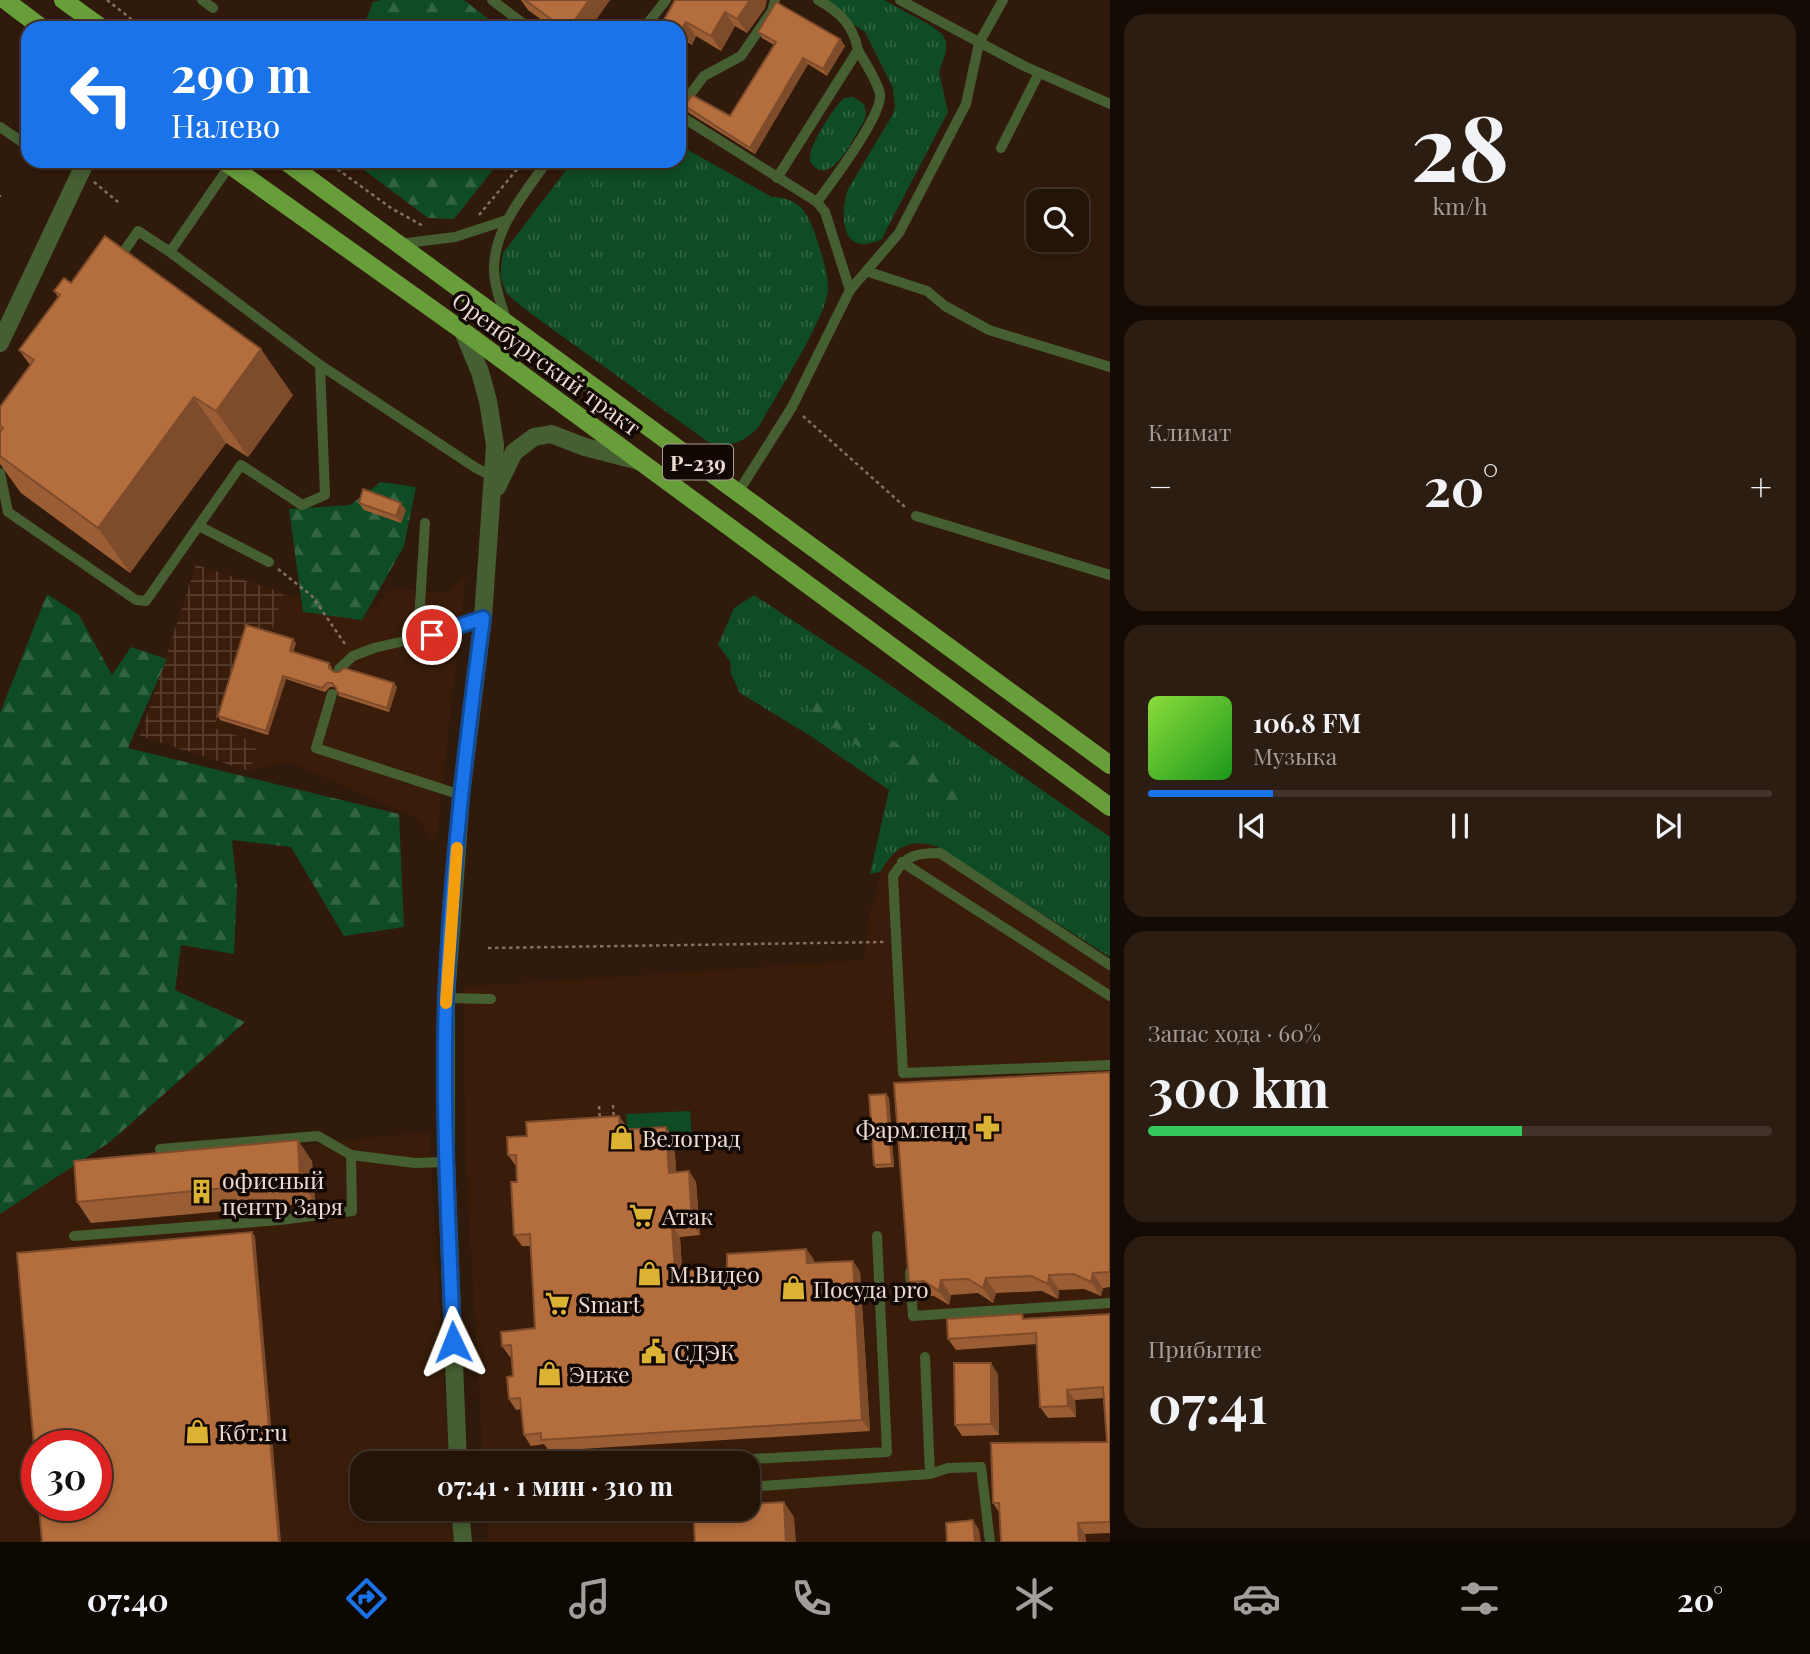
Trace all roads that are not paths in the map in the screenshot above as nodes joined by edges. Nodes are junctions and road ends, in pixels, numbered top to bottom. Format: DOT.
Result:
graph roads {
  1 [pos="5,0"];
  2 [pos="63,0"];
  3 [pos="202,0"];
  4 [pos="492,0"];
  5 [pos="775,0"];
  6 [pos="818,0"];
  7 [pos="900,0"];
  8 [pos="1003,0"];
  9 [pos="663,1"];
  10 [pos="212,8"];
  11 [pos="33,21"];
  12 [pos="92,21"];
  13 [pos="520,21"];
  14 [pos="649,21"];
  15 [pos="979,43"];
  16 [pos="858,50"];
  17 [pos="1039,73"];
  18 [pos="686,100"];
  19 [pos="1110,104"];
  20 [pos="686,119"];
  21 [pos="0,127"];
  22 [pos="21,141"];
  23 [pos="1002,148"];
  24 [pos="83,168"];
  25 [pos="224,168"];
  26 [pos="234,168"];
  27 [pos="295,168"];
  28 [pos="542,168"];
  29 [pos="777,177"];
  30 [pos="817,202"];
  31 [pos="507,220"];
  32 [pos="398,244"];
  33 [pos="170,251"];
  34 [pos="110,271"];
  35 [pos="866,271"];
  36 [pos="850,290"];
  37 [pos="508,325"];
  38 [pos="463,331"];
  39 [pos="0,343"];
  40 [pos="320,365"];
  41 [pos="1110,367"];
  42 [pos="639,461"];
  43 [pos="0,473"];
  44 [pos="494,477"];
  45 [pos="739,491"];
  46 [pos="493,497"];
  47 [pos="916,516"];
  48 [pos="425,523"];
  49 [pos="199,526"];
  50 [pos="269,562"];
  51 [pos="1110,575"];
  52 [pos="483,618"];
  53 [pos="418,638"];
  54 [pos="340,669"];
  55 [pos="332,694"];
  56 [pos="1110,765"];
  57 [pos="461,795"];
  58 [pos="1110,807"];
  59 [pos="902,862"];
  60 [pos="1110,965"];
  61 [pos="1110,996"];
  62 [pos="446,998"];
  63 [pos="491,999"];
  64 [pos="1110,1065"];
  65 [pos="160,1149"];
  66 [pos="351,1155"];
  67 [pos="446,1162"];
  68 [pos="74,1236"];
  69 [pos="877,1236"];
  70 [pos="909,1261"];
  71 [pos="1110,1303"];
  72 [pos="925,1357"];
  73 [pos="458,1451"];
  74 [pos="760,1458"];
  75 [pos="930,1474"];
  76 [pos="760,1486"];
  77 [pos="461,1521"];
  78 [pos="463,1542"];
  79 [pos="990,1542"];
  1 -- 11 [label="main road"];
  2 -- 12 [label="main road"];
  3 -- 10 [label="lane"];
  4 -- 13 [label="lane"];
  5 -- 18 [label="lane"];
  6 -- 16 [label="lane"];
  7 -- 15 [label="lane"];
  8 -- 15 [label="lane"];
  9 -- 14 [label="lane"];
  15 -- 17 [label="lane"];
  15 -- 35 [label="lane"];
  16 -- 29 [label="lane"];
  16 -- 30 [label="lane"];
  17 -- 19 [label="lane"];
  17 -- 23 [label="lane"];
  20 -- 29 [label="lane"];
  21 -- 22 [label="lane"];
  24 -- 39 [label="street"];
  25 -- 33 [label="lane"];
  26 -- 38 [label="main road, Оренбургский тракт / Р-239"];
  27 -- 32 [label="main road, Оренбургский тракт / Р-239"];
  28 -- 31 [label="lane"];
  29 -- 30 [label="lane"];
  30 -- 36 [label="lane"];
  31 -- 32 [label="lane"];
  31 -- 37 [label="lane"];
  32 -- 37 [label="main road, Оренбургский тракт / Р-239"];
  33 -- 34 [label="lane"];
  33 -- 40 [label="lane"];
  35 -- 36 [label="lane"];
  35 -- 41 [label="lane"];
  36 -- 45 [label="lane"];
  37 -- 45 [label="main road, Оренбургский тракт / Р-239"];
  38 -- 42 [label="main road, Оренбургский тракт / Р-239"];
  38 -- 44 [label="street"];
  40 -- 44 [label="lane"];
  40 -- 49 [label="lane"];
  42 -- 46 [label="street"];
  42 -- 58 [label="main road, Оренбургский тракт / Р-239"];
  43 -- 49 [label="lane"];
  44 -- 46 [label="street"];
  45 -- 56 [label="main road, Оренбургский тракт / Р-239"];
  46 -- 52 [label="street"];
  47 -- 51 [label="lane"];
  48 -- 53 [label="lane"];
  49 -- 50 [label="lane"];
  52 -- 53 [label="lane"];
  52 -- 57 [label="street"];
  53 -- 54 [label="lane"];
  55 -- 57 [label="lane"];
  57 -- 62 [label="street"];
  59 -- 60 [label="lane"];
  59 -- 61 [label="lane"];
  59 -- 64 [label="lane"];
  62 -- 63 [label="lane"];
  62 -- 67 [label="street"];
  65 -- 66 [label="lane"];
  66 -- 67 [label="lane"];
  66 -- 68 [label="lane"];
  67 -- 73 [label="street"];
  69 -- 74 [label="lane"];
  70 -- 71 [label="lane"];
  72 -- 75 [label="lane"];
  75 -- 76 [label="lane"];
  75 -- 79 [label="lane"];
  77 -- 78 [label="street"];
}
